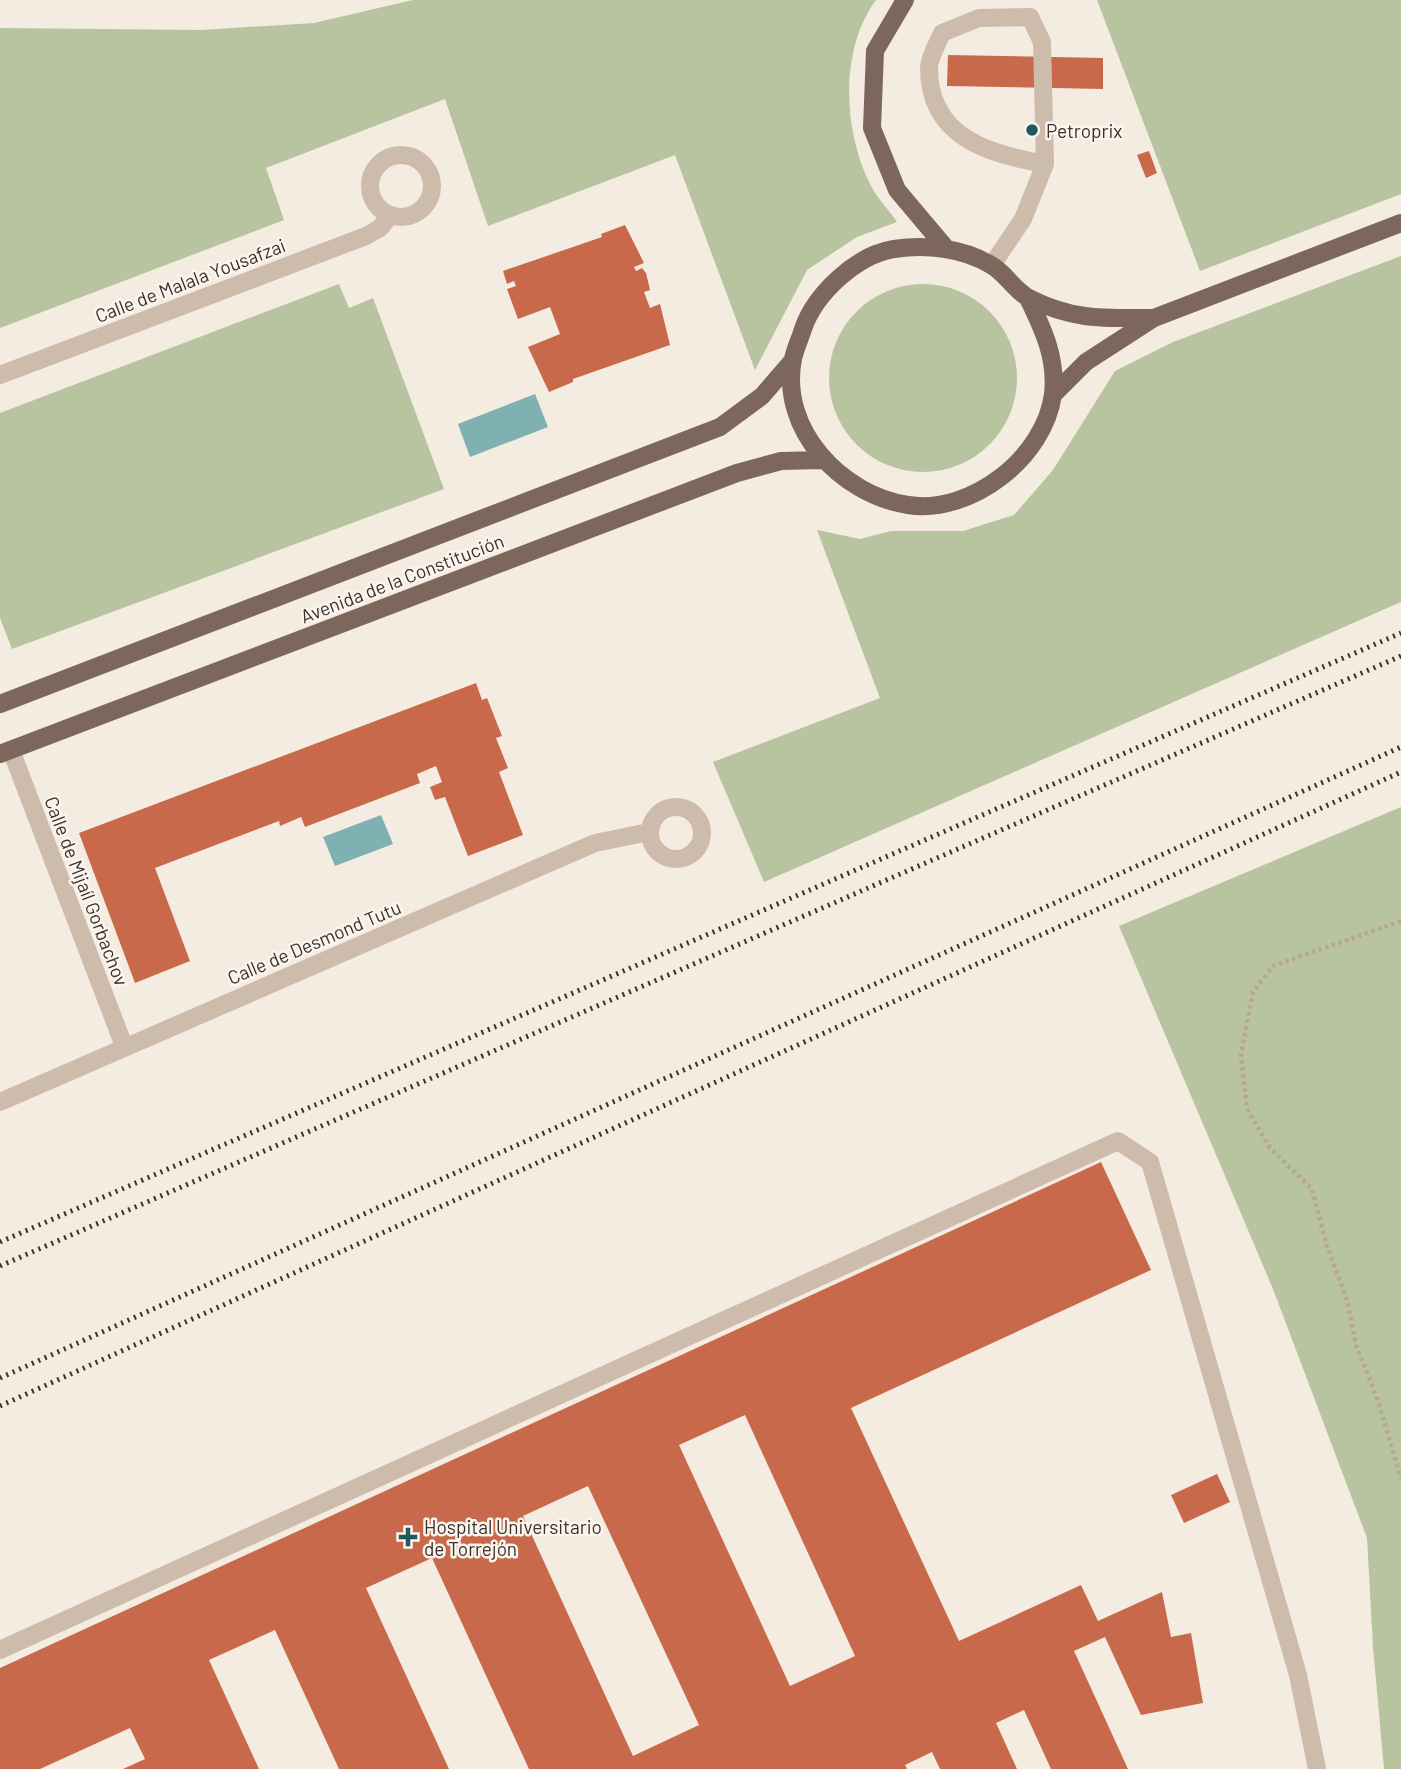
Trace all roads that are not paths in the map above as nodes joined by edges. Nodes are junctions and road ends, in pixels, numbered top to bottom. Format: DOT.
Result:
graph roads {
  1 [pos="905,0"];
  2 [pos="1045,164"];
  3 [pos="390,216"];
  4 [pos="1401,223"];
  5 [pos="945,247"];
  6 [pos="992,265"];
  7 [pos="1028,299"];
  8 [pos="1154,318"];
  9 [pos="793,360"];
  10 [pos="0,375"];
  11 [pos="1053,395"];
  12 [pos="823,460"];
  13 [pos="0,704"];
  14 [pos="5,752"];
  15 [pos="649,832"];
  16 [pos="124,1046"];
  17 [pos="0,1102"];
  18 [pos="0,1650"];
  19 [pos="1317,1769"];
  1 -- 5 [label="main road"];
  2 -- 2 [label="street"];
  2 -- 6 [label="street"];
  3 -- 10 [label="street, Calle de Malala Yousafzai"];
  4 -- 8 [label="main road"];
  5 -- 6 [label="main road"];
  5 -- 9 [label="main road"];
  6 -- 7 [label="main road"];
  7 -- 8 [label="main road"];
  7 -- 11 [label="main road"];
  8 -- 11 [label="main road"];
  9 -- 12 [label="main road"];
  9 -- 13 [label="main road, Avenida de la Constitución"];
  11 -- 12 [label="main road"];
  12 -- 14 [label="main road, Avenida de la Constitución"];
  14 -- 16 [label="street, Calle de Mijaíl Gorbachov"];
  15 -- 16 [label="street, Calle de Desmond Tutu"];
  16 -- 17 [label="street, Calle de Desmond Tutu"];
  18 -- 19 [label="street"];
}
